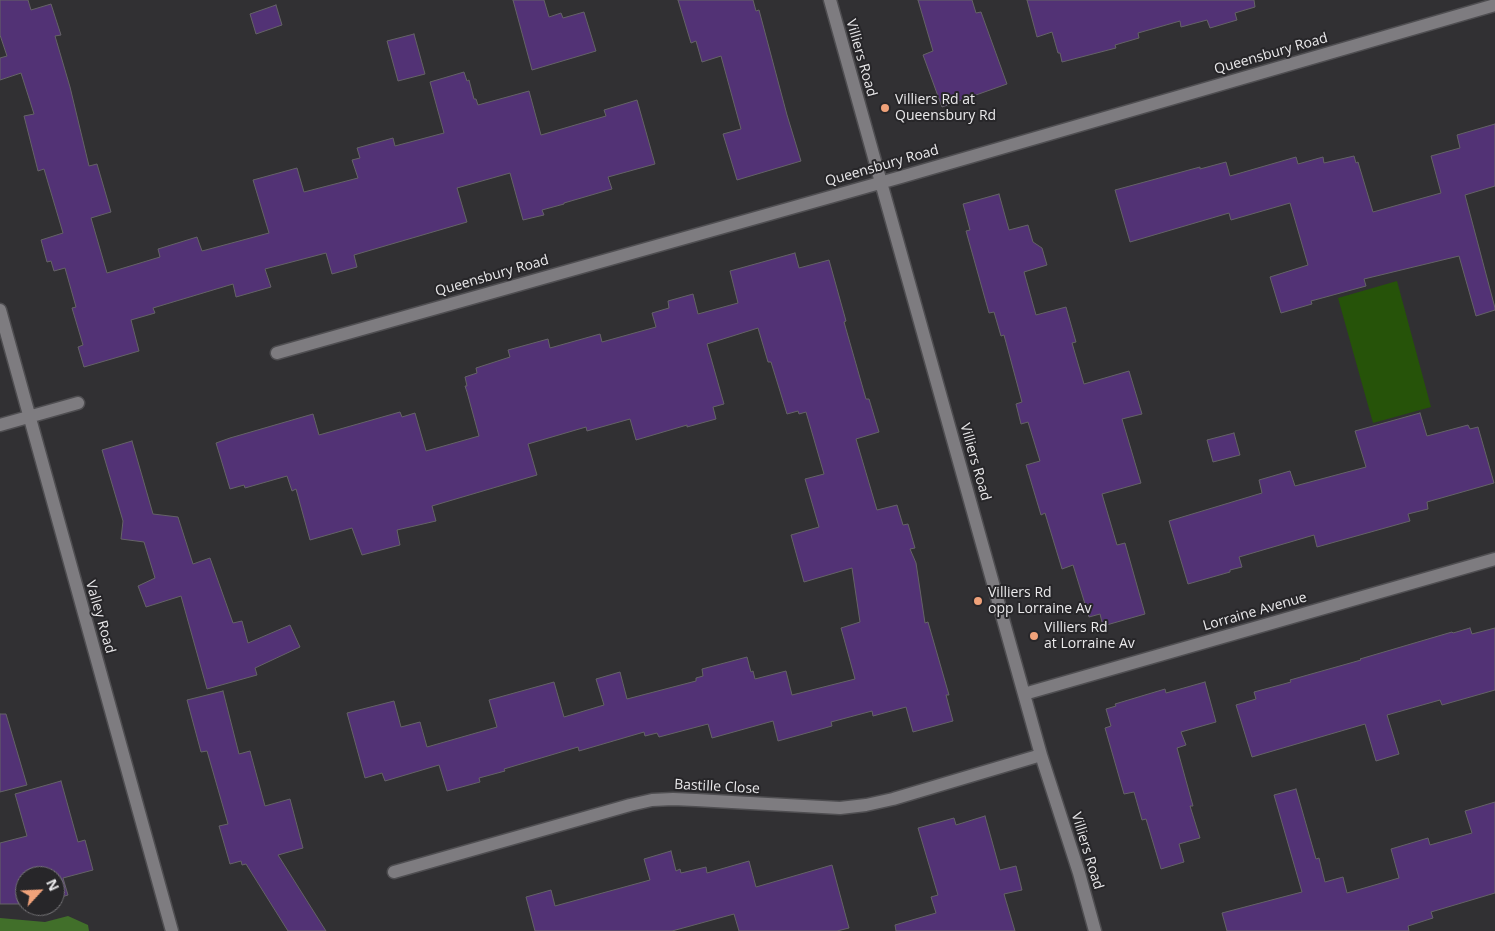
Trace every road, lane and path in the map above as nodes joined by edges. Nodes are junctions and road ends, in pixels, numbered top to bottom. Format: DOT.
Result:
graph roads {
  1 [pos="830,0"];
  2 [pos="1495,5"];
  3 [pos="881,182"];
  4 [pos="0,310"];
  5 [pos="277,353"];
  6 [pos="78,404"];
  7 [pos="29,417"];
  8 [pos="0,425"];
  9 [pos="1495,559"];
  10 [pos="1024,694"];
  11 [pos="1041,755"];
  12 [pos="394,872"];
  13 [pos="172,931"];
  14 [pos="1095,931"];
  1 -- 3 [label="street, Villiers Road"];
  2 -- 3 [label="street, Queensbury Road"];
  3 -- 5 [label="street, Queensbury Road"];
  3 -- 10 [label="street, Villiers Road"];
  4 -- 7 [label="street, Valley Road"];
  6 -- 7 [label="street"];
  7 -- 8 [label="street"];
  7 -- 13 [label="street, Valley Road"];
  9 -- 10 [label="street, Lorraine Avenue"];
  10 -- 11 [label="street, Villiers Road"];
  11 -- 12 [label="street, Bastille Close"];
  11 -- 14 [label="street, Villiers Road"];
}
